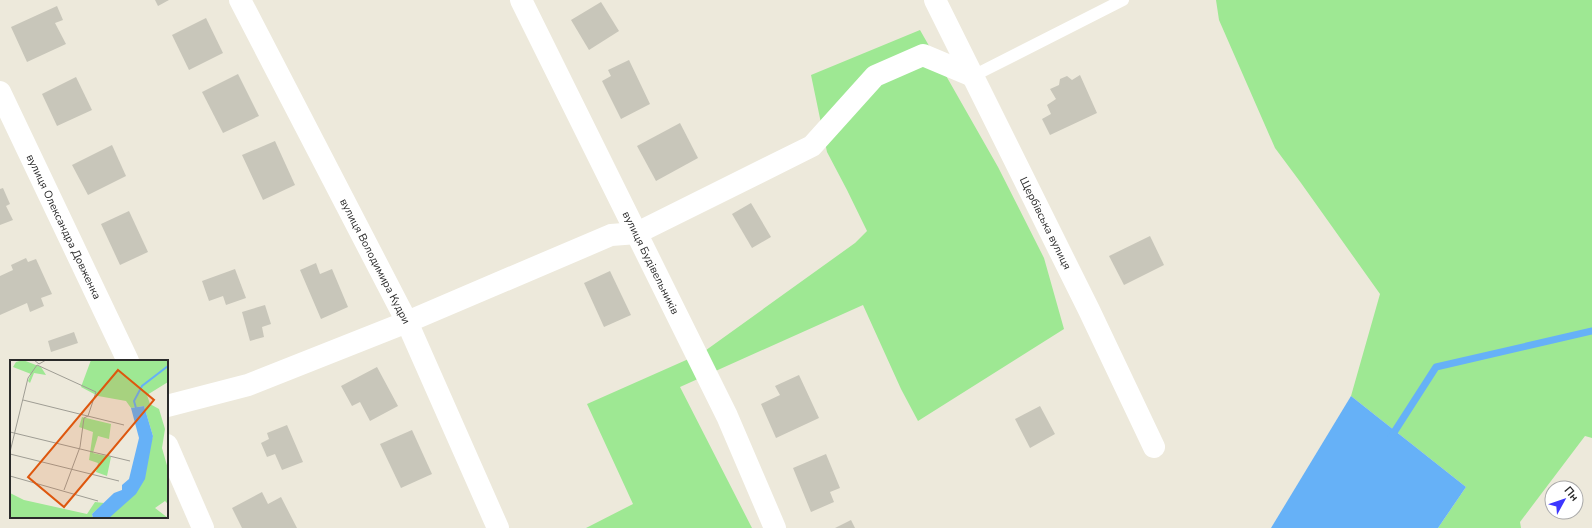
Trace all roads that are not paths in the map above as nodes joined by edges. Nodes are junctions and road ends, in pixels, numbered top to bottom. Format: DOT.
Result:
graph roads {
  1 [pos="240,0"];
  2 [pos="522,0"];
  3 [pos="935,0"];
  4 [pos="1123,0"];
  5 [pos="973,76"];
  6 [pos="0,92"];
  7 [pos="637,233"];
  8 [pos="406,322"];
  9 [pos="128,360"];
  10 [pos="168,406"];
  11 [pos="168,447"];
  12 [pos="1154,447"];
  13 [pos="203,528"];
  14 [pos="498,528"];
  15 [pos="774,528"];
  1 -- 8 [label="street, вулиця Володимира Кудри"];
  2 -- 7 [label="street, вулиця Будівельників"];
  3 -- 5 [label="street, Щербівська вулиця"];
  4 -- 5 [label="lane"];
  5 -- 7 [label="street"];
  5 -- 12 [label="street, Щербівська вулиця"];
  6 -- 9 [label="street, вулиця Олександра Довженка"];
  7 -- 8 [label="street"];
  7 -- 15 [label="street, вулиця Будівельників"];
  8 -- 10 [label="street"];
  8 -- 14 [label="street, вулиця Володимира Кудри"];
  11 -- 13 [label="street"];
}
